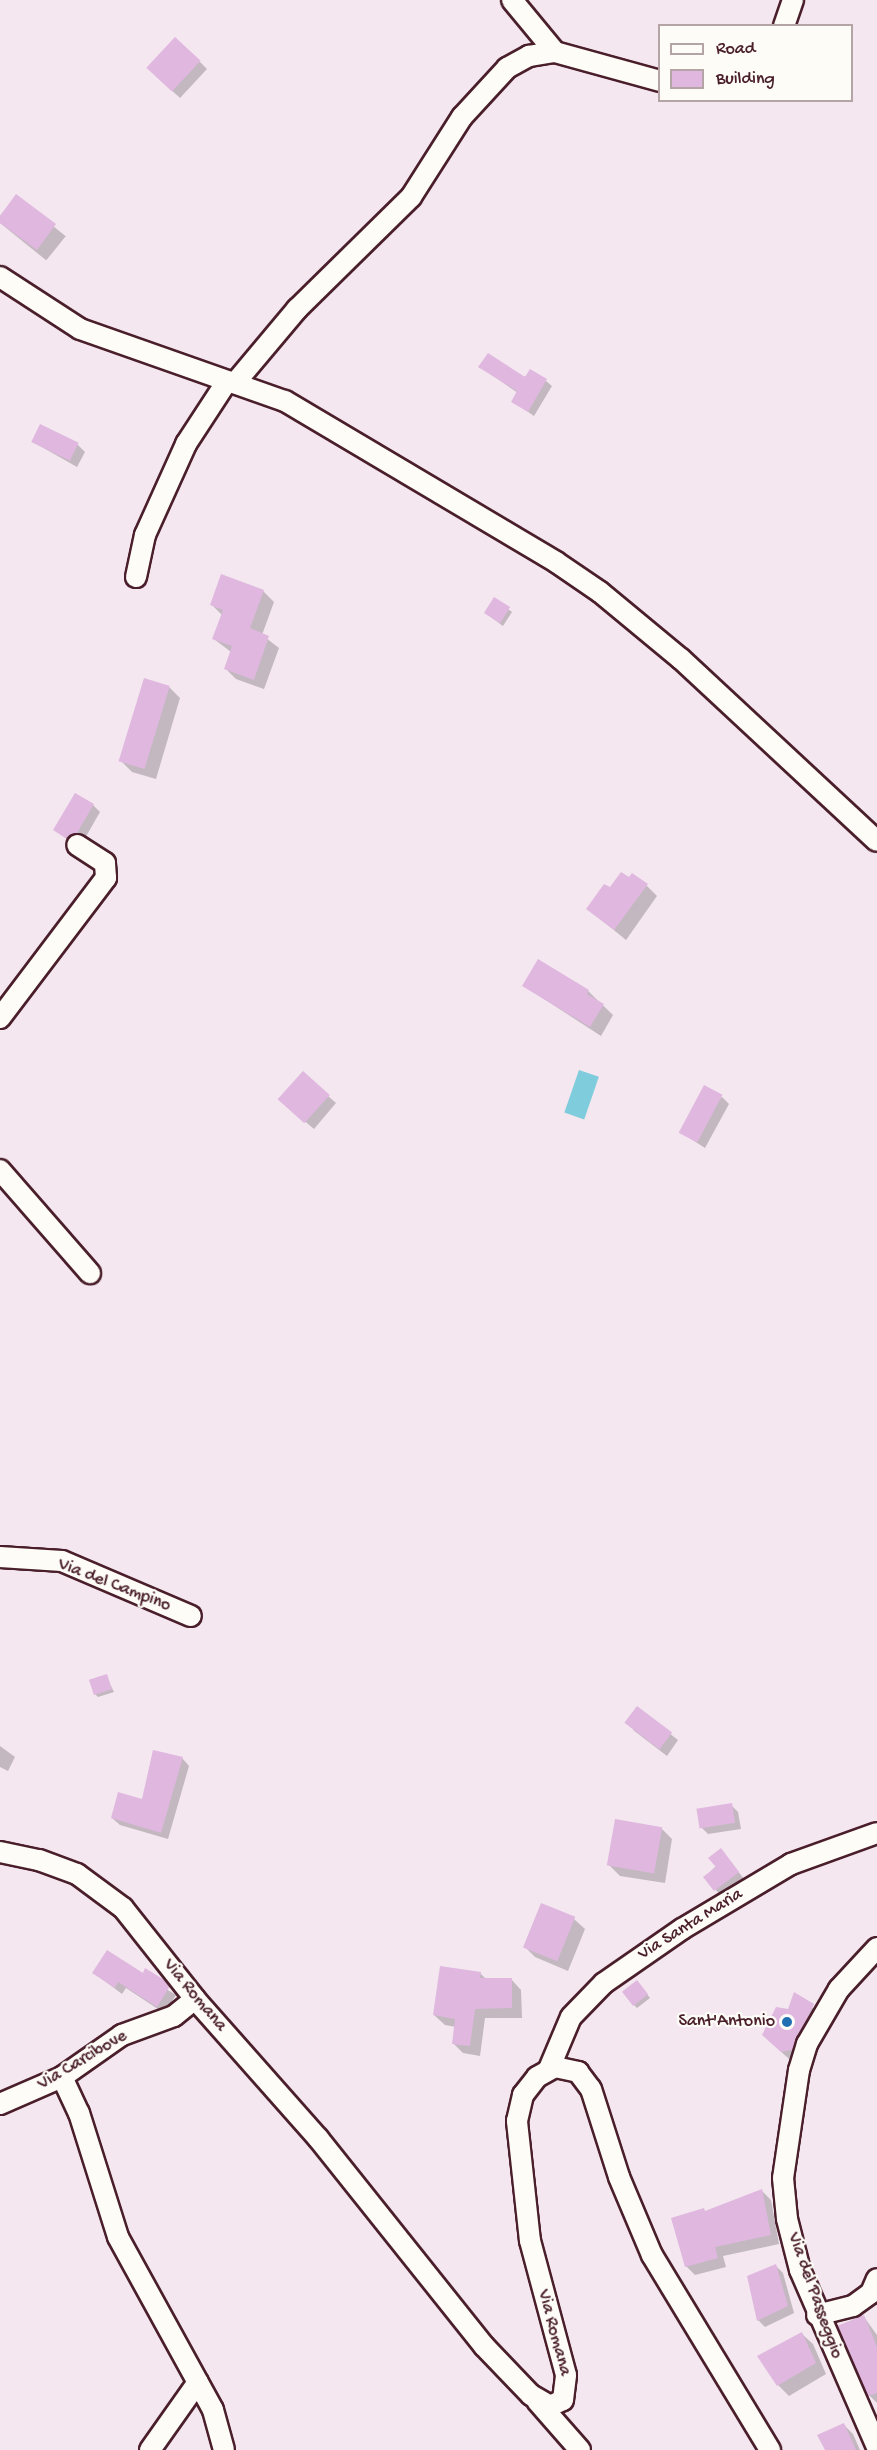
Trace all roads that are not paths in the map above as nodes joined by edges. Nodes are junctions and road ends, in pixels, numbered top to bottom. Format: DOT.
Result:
graph roads {
  1 [pos="513,0"];
  2 [pos="794,0"];
  3 [pos="785,24"];
  4 [pos="555,52"];
  5 [pos="658,80"];
  6 [pos="0,278"];
  7 [pos="231,382"];
  8 [pos="136,577"];
  9 [pos="877,841"];
  10 [pos="77,845"];
  11 [pos="0,1018"];
  12 [pos="0,1170"];
  13 [pos="90,1273"];
  14 [pos="0,1557"];
  15 [pos="191,1617"];
  16 [pos="877,1833"];
  17 [pos="0,1852"];
  18 [pos="877,1948"];
  19 [pos="195,1999"];
  20 [pos="549,2069"];
  21 [pos="62,2077"];
  22 [pos="0,2104"];
  23 [pos="877,2279"];
  24 [pos="817,2315"];
  25 [pos="198,2382"];
  26 [pos="531,2395"];
  27 [pos="877,2447"];
  28 [pos="150,2450"];
  29 [pos="224,2450"];
  30 [pos="580,2450"];
  31 [pos="770,2450"];
  1 -- 4 [label="street"];
  2 -- 3 [label="street"];
  4 -- 5 [label="street"];
  4 -- 7 [label="street"];
  6 -- 7 [label="street"];
  7 -- 8 [label="street"];
  7 -- 9 [label="street"];
  10 -- 11 [label="street"];
  12 -- 13 [label="street"];
  14 -- 15 [label="street, Via del Campino"];
  16 -- 20 [label="street, Via Santa Maria"];
  17 -- 19 [label="street, Via Romana"];
  18 -- 24 [label="street, Via del Passeggio"];
  19 -- 21 [label="street, Via Carcibove"];
  19 -- 26 [label="street, Via Romana"];
  20 -- 26 [label="street, Via Romana"];
  20 -- 31 [label="street"];
  21 -- 22 [label="street, Via Carcibove"];
  21 -- 25 [label="street"];
  23 -- 24 [label="street"];
  24 -- 27 [label="street, Via del Passeggio"];
  25 -- 28 [label="street"];
  25 -- 29 [label="street"];
  26 -- 30 [label="street"];
}
